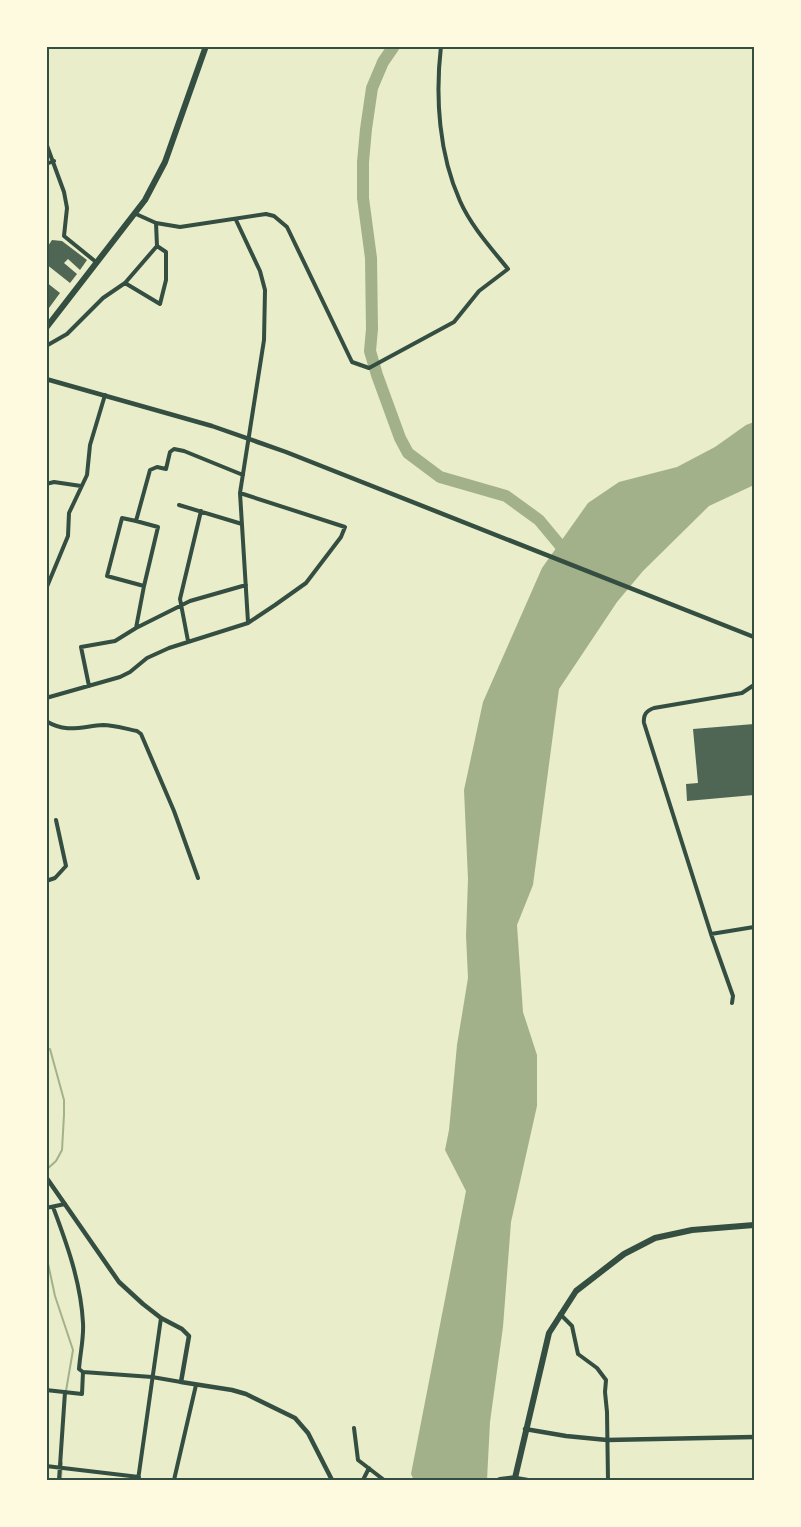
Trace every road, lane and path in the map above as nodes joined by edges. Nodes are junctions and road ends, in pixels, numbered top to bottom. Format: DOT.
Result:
graph roads {
  1 [pos="207,46"];
  2 [pos="441,46"];
  3 [pos="46,143"];
  4 [pos="54,161"];
  5 [pos="46,164"];
  6 [pos="136,214"];
  7 [pos="236,220"];
  8 [pos="156,223"];
  9 [pos="157,246"];
  10 [pos="97,263"];
  11 [pos="125,283"];
  12 [pos="46,328"];
  13 [pos="46,346"];
  14 [pos="46,379"];
  15 [pos="105,395"];
  16 [pos="243,475"];
  17 [pos="46,484"];
  18 [pos="81,487"];
  19 [pos="240,493"];
  20 [pos="179,505"];
  21 [pos="201,511"];
  22 [pos="136,521"];
  23 [pos="242,524"];
  24 [pos="246,585"];
  25 [pos="144,586"];
  26 [pos="46,589"];
  27 [pos="181,605"];
  28 [pos="248,623"];
  29 [pos="136,628"];
  30 [pos="754,637"];
  31 [pos="188,641"];
  32 [pos="754,685"];
  33 [pos="90,686"];
  34 [pos="46,698"];
  35 [pos="46,721"];
  36 [pos="56,820"];
  37 [pos="198,878"];
  38 [pos="46,881"];
  39 [pos="754,927"];
  40 [pos="711,934"];
  41 [pos="732,1003"];
  42 [pos="46,1177"];
  43 [pos="64,1204"];
  44 [pos="53,1207"];
  45 [pos="46,1208"];
  46 [pos="754,1225"];
  47 [pos="560,1314"];
  48 [pos="161,1318"];
  49 [pos="83,1372"];
  50 [pos="152,1377"];
  51 [pos="181,1382"];
  52 [pos="196,1385"];
  53 [pos="46,1390"];
  54 [pos="65,1392"];
  55 [pos="354,1428"];
  56 [pos="525,1429"];
  57 [pos="754,1437"];
  58 [pos="607,1440"];
  59 [pos="46,1466"];
  60 [pos="59,1467"];
  61 [pos="369,1468"];
  62 [pos="515,1478"];
  63 [pos="138,1479"];
  64 [pos="58,1480"];
  65 [pos="174,1480"];
  66 [pos="332,1480"];
  67 [pos="363,1480"];
  68 [pos="384,1480"];
  69 [pos="501,1480"];
  70 [pos="527,1480"];
  71 [pos="608,1480"];
  1 -- 6 [label="main road"];
  2 -- 7 [label="street"];
  3 -- 4 [label="street"];
  4 -- 5 [label="street"];
  4 -- 10 [label="street"];
  6 -- 8 [label="street"];
  6 -- 10 [label="main road"];
  7 -- 8 [label="street"];
  7 -- 16 [label="street"];
  8 -- 9 [label="street"];
  9 -- 11 [label="street"];
  9 -- 11 [label="street"];
  10 -- 12 [label="main road"];
  11 -- 13 [label="street"];
  14 -- 15 [label="street"];
  15 -- 18 [label="street"];
  15 -- 30 [label="street"];
  16 -- 19 [label="street"];
  16 -- 22 [label="street"];
  17 -- 18 [label="street"];
  18 -- 26 [label="street"];
  19 -- 23 [label="street"];
  19 -- 28 [label="street"];
  20 -- 21 [label="street"];
  21 -- 23 [label="street"];
  21 -- 27 [label="street"];
  22 -- 25 [label="street"];
  22 -- 25 [label="street"];
  23 -- 24 [label="street"];
  24 -- 27 [label="street"];
  24 -- 28 [label="street"];
  25 -- 29 [label="street"];
  27 -- 29 [label="street"];
  27 -- 31 [label="street"];
  28 -- 31 [label="street"];
  29 -- 33 [label="street"];
  31 -- 33 [label="street"];
  32 -- 40 [label="street"];
  33 -- 34 [label="street"];
  35 -- 37 [label="street"];
  36 -- 38 [label="street"];
  39 -- 40 [label="street"];
  40 -- 41 [label="street"];
  42 -- 43 [label="street"];
  43 -- 44 [label="street"];
  43 -- 48 [label="street"];
  44 -- 45 [label="street"];
  44 -- 49 [label="street"];
  46 -- 47 [label="main road"];
  47 -- 56 [label="main road"];
  47 -- 58 [label="street"];
  48 -- 50 [label="street"];
  48 -- 51 [label="street"];
  49 -- 50 [label="street"];
  49 -- 54 [label="street"];
  50 -- 51 [label="street"];
  50 -- 63 [label="street"];
  51 -- 52 [label="street"];
  52 -- 65 [label="street"];
  52 -- 66 [label="street"];
  53 -- 54 [label="street"];
  54 -- 60 [label="street"];
  55 -- 61 [label="street"];
  56 -- 58 [label="street"];
  56 -- 62 [label="main road"];
  57 -- 58 [label="street"];
  58 -- 71 [label="street"];
  59 -- 60 [label="street"];
  60 -- 63 [label="street"];
  60 -- 64 [label="street"];
  61 -- 67 [label="street"];
  61 -- 68 [label="street"];
  62 -- 69 [label="main road"];
  62 -- 70 [label="street"];
}
